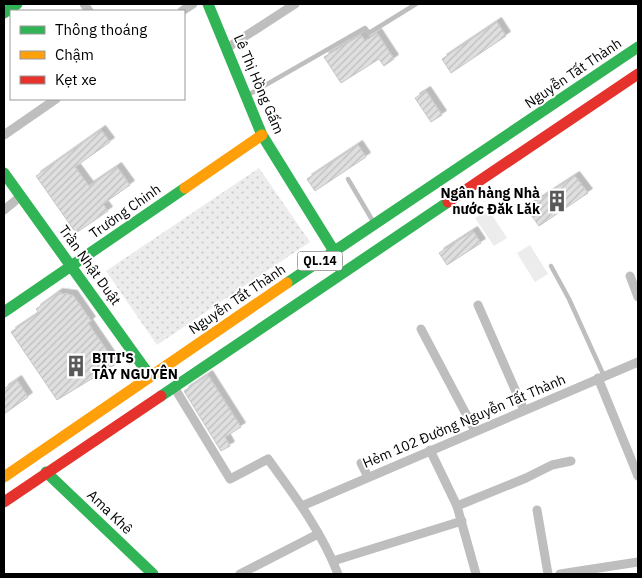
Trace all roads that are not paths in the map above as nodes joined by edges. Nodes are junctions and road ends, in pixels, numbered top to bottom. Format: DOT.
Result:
graph roads {
  1 [pos="17,4"];
  2 [pos="208,4"];
  3 [pos="295,4"];
  4 [pos="416,4"];
  5 [pos="4,13"];
  6 [pos="638,47"];
  7 [pos="228,48"];
  8 [pos="638,74"];
  9 [pos="247,96"];
  10 [pos="55,100"];
  11 [pos="4,135"];
  12 [pos="262,135"];
  13 [pos="4,173"];
  14 [pos="348,179"];
  15 [pos="21,196"];
  16 [pos="4,210"];
  17 [pos="375,224"];
  18 [pos="334,251"];
  19 [pos="72,266"];
  20 [pos="551,266"];
  21 [pos="630,276"];
  22 [pos="638,297"];
  23 [pos="478,305"];
  24 [pos="4,312"];
  25 [pos="421,329"];
  26 [pos="638,362"];
  27 [pos="150,376"];
  28 [pos="601,377"];
  29 [pos="174,387"];
  30 [pos="524,410"];
  31 [pos="476,430"];
  32 [pos="430,450"];
  33 [pos="35,456"];
  34 [pos="571,461"];
  35 [pos="361,463"];
  36 [pos="46,472"];
  37 [pos="638,476"];
  38 [pos="4,477"];
  39 [pos="368,477"];
  40 [pos="4,502"];
  41 [pos="302,506"];
  42 [pos="457,506"];
  43 [pos="537,510"];
  44 [pos="462,521"];
  45 [pos="318,534"];
  46 [pos="333,561"];
  47 [pos="638,562"];
  48 [pos="153,574"];
  49 [pos="240,574"];
  50 [pos="338,574"];
  51 [pos="476,574"];
  52 [pos="548,574"];
  53 [pos="563,574"];
  1 -- 5 [label="main road"];
  2 -- 7 [label="main road, Lê Thị Hồng Gấm"];
  3 -- 7 [label="street"];
  4 -- 9 [label="lane"];
  6 -- 17 [label="main road, Nguyễn Tất Thành / QL.14"];
  7 -- 9 [label="main road, Lê Thị Hồng Gấm"];
  8 -- 29 [label="main road, QL.14"];
  9 -- 12 [label="main road, Lê Thị Hồng Gấm"];
  10 -- 11 [label="street"];
  12 -- 18 [label="main road, Lê Thị Hồng Gấm"];
  12 -- 19 [label="main road, Trường Chinh"];
  13 -- 15 [label="main road, Trần Nhật Duật"];
  14 -- 17 [label="lane"];
  15 -- 16 [label="street"];
  15 -- 19 [label="main road, Trần Nhật Duật"];
  17 -- 18 [label="main road, Nguyễn Tất Thành / QL.14"];
  18 -- 27 [label="main road, Nguyễn Tất Thành / QL.14"];
  19 -- 24 [label="main road, Trường Chinh"];
  19 -- 27 [label="main road, Trần Nhật Duật"];
  20 -- 28 [label="lane"];
  21 -- 22 [label="street"];
  23 -- 30 [label="street"];
  25 -- 31 [label="street"];
  26 -- 28 [label="street, Hẻm 102 Đường Nguyễn Tất Thành"];
  27 -- 33 [label="main road, Nguyễn Tất Thành / QL.14"];
  28 -- 30 [label="street, Hẻm 102 Đường Nguyễn Tất Thành"];
  28 -- 37 [label="street"];
  29 -- 36 [label="main road, QL.14"];
  29 -- 41 [label="street"];
  30 -- 31 [label="street, Hẻm 102 Đường Nguyễn Tất Thành"];
  31 -- 32 [label="street, Hẻm 102 Đường Nguyễn Tất Thành"];
  32 -- 39 [label="street, Hẻm 102 Đường Nguyễn Tất Thành"];
  32 -- 42 [label="street"];
  33 -- 36 [label="main road, Ama Khê"];
  33 -- 38 [label="main road, Nguyễn Tất Thành / QL.14"];
  34 -- 42 [label="street"];
  35 -- 39 [label="street"];
  36 -- 40 [label="main road, QL.14"];
  36 -- 48 [label="main road, Ama Khê"];
  39 -- 41 [label="street, Hẻm 102 Đường Nguyễn Tất Thành"];
  41 -- 45 [label="street"];
  42 -- 44 [label="street"];
  43 -- 52 [label="street"];
  44 -- 46 [label="street"];
  44 -- 51 [label="street"];
  45 -- 46 [label="street"];
  45 -- 49 [label="street"];
  46 -- 50 [label="street"];
  47 -- 53 [label="street"];
}
